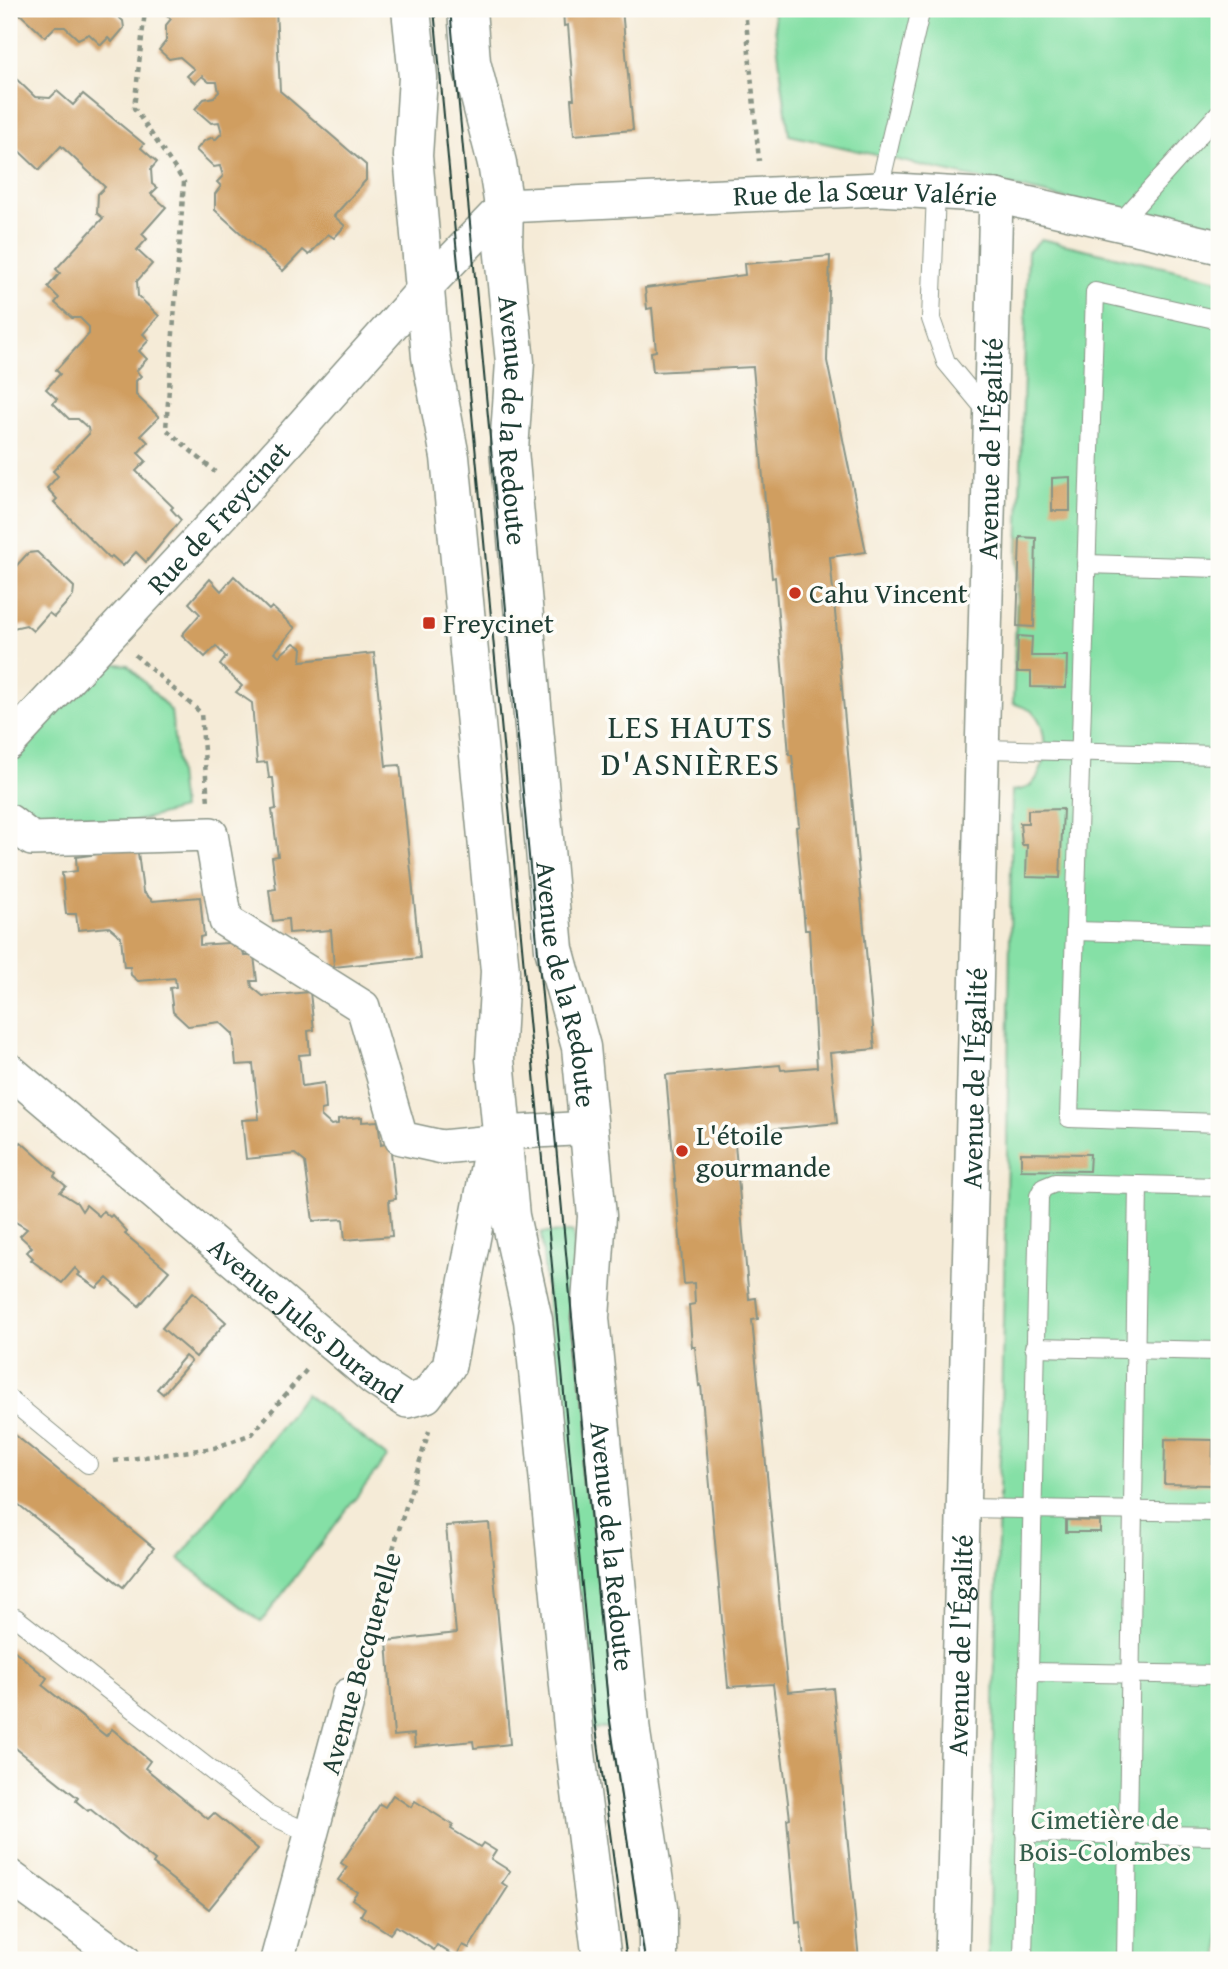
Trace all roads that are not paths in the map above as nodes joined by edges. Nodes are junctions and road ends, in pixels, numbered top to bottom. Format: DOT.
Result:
graph roads {
  1 [pos="411,9"];
  2 [pos="467,9"];
  3 [pos="921,9"];
  4 [pos="1219,113"];
  5 [pos="879,189"];
  6 [pos="936,192"];
  7 [pos="996,196"];
  8 [pos="504,206"];
  9 [pos="1119,224"];
  10 [pos="1219,247"];
  11 [pos="425,288"];
  12 [pos="1219,320"];
  13 [pos="990,416"];
  14 [pos="1086,564"];
  15 [pos="1219,568"];
  16 [pos="9,743"];
  17 [pos="982,748"];
  18 [pos="1081,751"];
  19 [pos="1219,755"];
  20 [pos="9,821"];
  21 [pos="1074,931"];
  22 [pos="1219,935"];
  23 [pos="9,1070"];
  24 [pos="1219,1123"];
  25 [pos="589,1128"];
  26 [pos="497,1138"];
  27 [pos="1138,1185"];
  28 [pos="1219,1187"];
  29 [pos="1034,1347"];
  30 [pos="1136,1349"];
  31 [pos="1219,1351"];
  32 [pos="9,1399"];
  33 [pos="88,1464"];
  34 [pos="963,1508"];
  35 [pos="1031,1510"];
  36 [pos="1133,1511"];
  37 [pos="1219,1512"];
  38 [pos="16,1618"];
  39 [pos="1028,1672"];
  40 [pos="1131,1674"];
  41 [pos="1219,1675"];
  42 [pos="349,1695"];
  43 [pos="1025,1833"];
  44 [pos="312,1834"];
  45 [pos="1128,1835"];
  46 [pos="1219,1836"];
  47 [pos="9,1876"];
  48 [pos="124,1960"];
  49 [pos="277,1960"];
  50 [pos="601,1960"];
  51 [pos="658,1960"];
  52 [pos="952,1960"];
  53 [pos="1023,1960"];
  54 [pos="1126,1960"];
  1 -- 11 [label="main road, Avenue de la Redoute"];
  2 -- 8 [label="main road, Avenue de la Redoute"];
  3 -- 5 [label="lane"];
  4 -- 9 [label="lane"];
  5 -- 6 [label="street, Rue de la Sœur Valérie"];
  5 -- 8 [label="street, Rue de la Sœur Valérie"];
  6 -- 7 [label="street, Rue de la Sœur Valérie"];
  6 -- 13 [label="lane"];
  7 -- 9 [label="street, Rue de la Sœur Valérie"];
  7 -- 13 [label="street, Avenue de l'Égalité"];
  8 -- 11 [label="street, Rue de Freycinet"];
  8 -- 25 [label="main road, Avenue de la Redoute"];
  9 -- 10 [label="street, Rue de la Sœur Valérie"];
  11 -- 16 [label="street, Rue de Freycinet"];
  11 -- 26 [label="main road, Avenue de la Redoute"];
  12 -- 14 [label="lane"];
  13 -- 17 [label="street, Avenue de l'Égalité"];
  14 -- 15 [label="lane"];
  14 -- 18 [label="lane"];
  17 -- 18 [label="lane"];
  17 -- 34 [label="street, Avenue de l'Égalité"];
  18 -- 19 [label="lane"];
  18 -- 21 [label="lane"];
  20 -- 26 [label="street"];
  21 -- 22 [label="lane"];
  21 -- 24 [label="lane"];
  23 -- 26 [label="street, Avenue Jules Durand"];
  25 -- 26 [label="street"];
  25 -- 51 [label="main road, Avenue de la Redoute"];
  26 -- 50 [label="main road, Avenue de la Redoute"];
  27 -- 28 [label="lane"];
  27 -- 29 [label="lane"];
  27 -- 30 [label="lane"];
  29 -- 30 [label="lane"];
  29 -- 35 [label="lane"];
  30 -- 31 [label="lane"];
  30 -- 36 [label="lane"];
  32 -- 33 [label="lane"];
  34 -- 35 [label="lane"];
  34 -- 52 [label="street, Avenue de l'Égalité"];
  35 -- 36 [label="lane"];
  35 -- 39 [label="lane"];
  36 -- 37 [label="lane"];
  36 -- 40 [label="lane"];
  38 -- 44 [label="lane"];
  39 -- 40 [label="lane"];
  39 -- 43 [label="lane"];
  40 -- 41 [label="lane"];
  40 -- 45 [label="lane"];
  42 -- 44 [label="street, Avenue Becquerelle"];
  43 -- 45 [label="lane"];
  43 -- 53 [label="lane"];
  44 -- 49 [label="street, Avenue Becquerelle"];
  45 -- 46 [label="lane"];
  45 -- 54 [label="lane"];
  47 -- 48 [label="street"];
}
